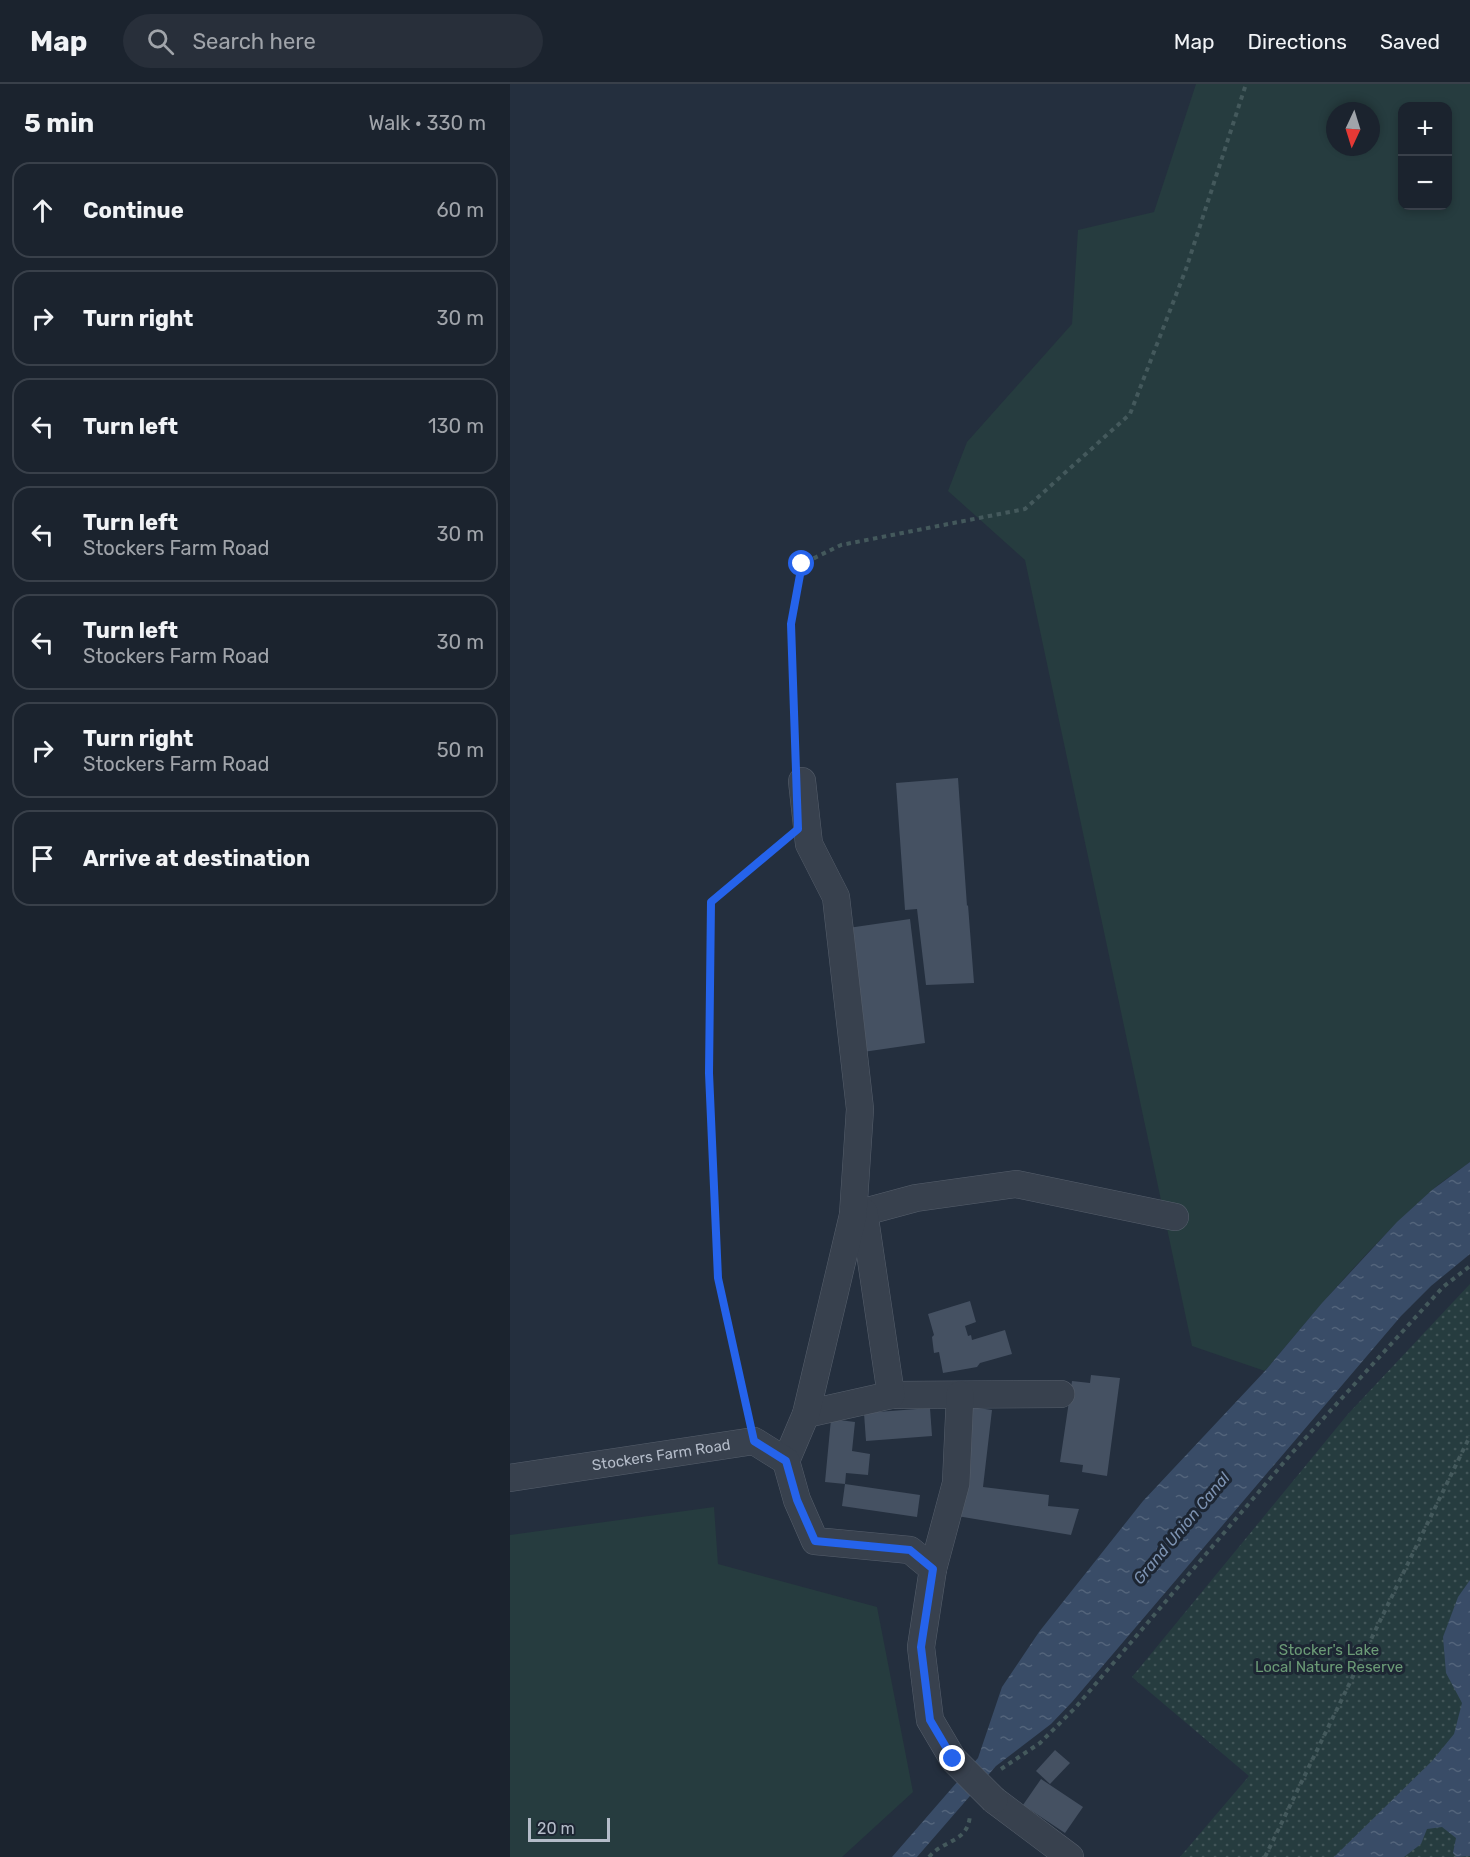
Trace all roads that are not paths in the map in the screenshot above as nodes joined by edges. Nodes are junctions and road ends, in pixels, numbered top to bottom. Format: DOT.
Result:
graph roads {
  1 [pos="799,771"];
  2 [pos="859,1213"];
  3 [pos="1174,1216"];
  4 [pos="1061,1394"];
  5 [pos="891,1395"];
  6 [pos="960,1395"];
  7 [pos="806,1414"];
  8 [pos="786,1461"];
  9 [pos="510,1478"];
  10 [pos="933,1569"];
  11 [pos="1070,1857"];
  1 -- 2 [label="street"];
  2 -- 3 [label="street"];
  2 -- 5 [label="street"];
  2 -- 7 [label="street"];
  4 -- 6 [label="street"];
  5 -- 6 [label="street"];
  5 -- 7 [label="street"];
  6 -- 10 [label="street"];
  7 -- 8 [label="street"];
  8 -- 9 [label="street, Stockers Farm Road"];
  8 -- 10 [label="street"];
  10 -- 11 [label="street, bridge"];
}
